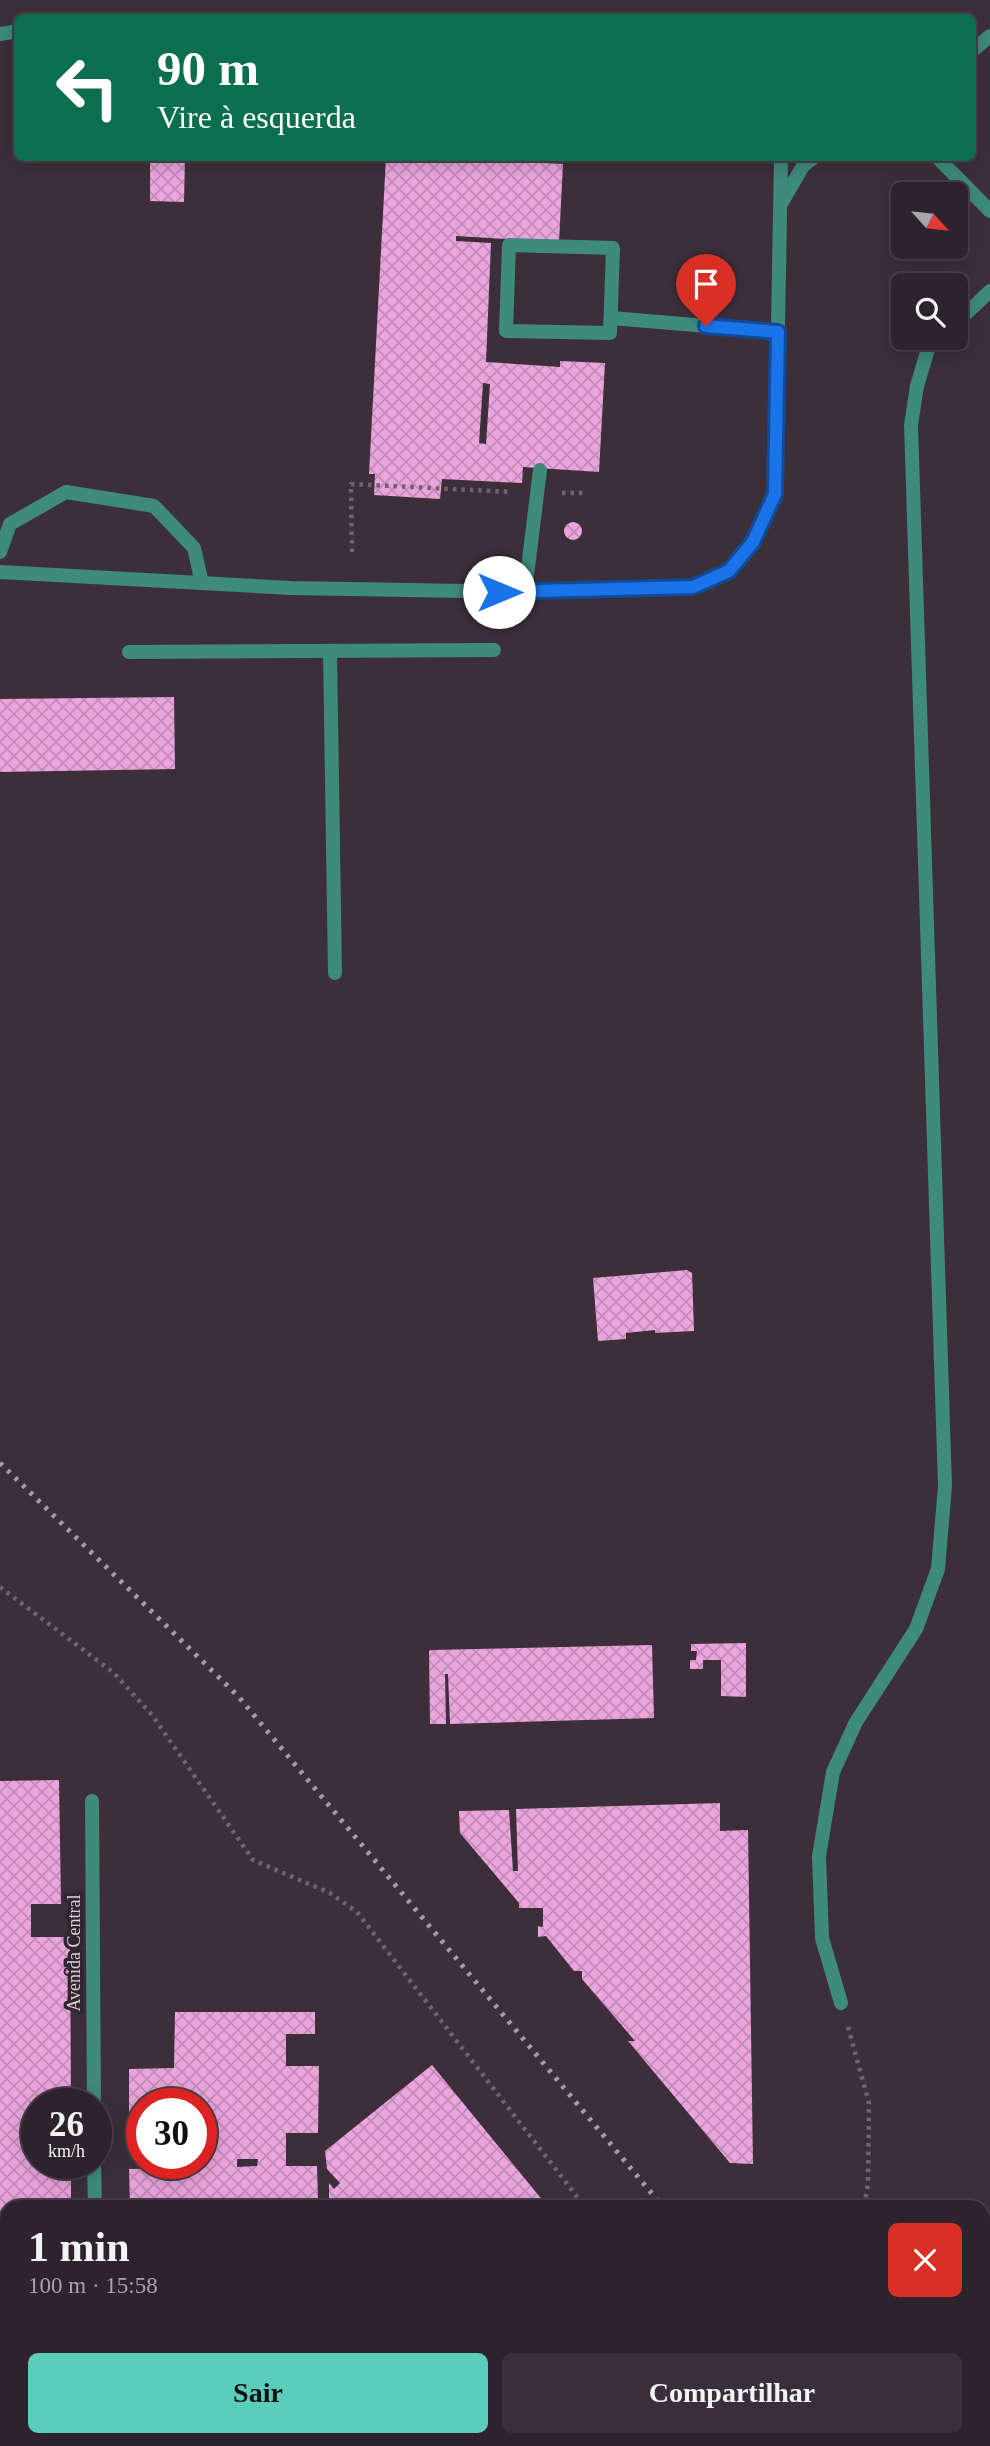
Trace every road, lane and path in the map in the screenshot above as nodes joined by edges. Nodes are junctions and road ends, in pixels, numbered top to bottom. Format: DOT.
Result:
graph roads {
  1 [pos="990,36"];
  2 [pos="976,48"];
  3 [pos="781,161"];
  4 [pos="809,161"];
  5 [pos="941,161"];
  6 [pos="782,203"];
  7 [pos="990,211"];
  8 [pos="990,291"];
  9 [pos="968,312"];
  10 [pos="611,318"];
  11 [pos="778,332"];
  12 [pos="928,350"];
  13 [pos="540,470"];
  14 [pos="537,493"];
  15 [pos="586,493"];
  16 [pos="0,552"];
  17 [pos="352,552"];
  18 [pos="0,572"];
  19 [pos="202,583"];
  20 [pos="525,592"];
  21 [pos="494,650"];
  22 [pos="129,652"];
  23 [pos="330,652"];
  24 [pos="334,973"];
  25 [pos="0,1587"];
  26 [pos="92,1801"];
  27 [pos="841,2003"];
  28 [pos="94,2088"];
  29 [pos="94,2179"];
  30 [pos="95,2200"];
  31 [pos="580,2200"];
  32 [pos="865,2200"];
  1 -- 2 [label="street"];
  3 -- 6 [label="street"];
  4 -- 6 [label="street"];
  5 -- 7 [label="street"];
  6 -- 11 [label="street"];
  8 -- 9 [label="street"];
  10 -- 10 [label="street"];
  10 -- 11 [label="street"];
  11 -- 20 [label="street"];
  12 -- 27 [label="street"];
  13 -- 14 [label="street"];
  14 -- 15 [label="path"];
  14 -- 17 [label="path"];
  14 -- 20 [label="street"];
  16 -- 19 [label="street"];
  18 -- 19 [label="street"];
  19 -- 20 [label="street"];
  21 -- 23 [label="street"];
  22 -- 23 [label="street"];
  23 -- 24 [label="street"];
  25 -- 31 [label="path"];
  26 -- 28 [label="street, Avenida Central"];
  27 -- 32 [label="path"];
  29 -- 30 [label="street"];
}
